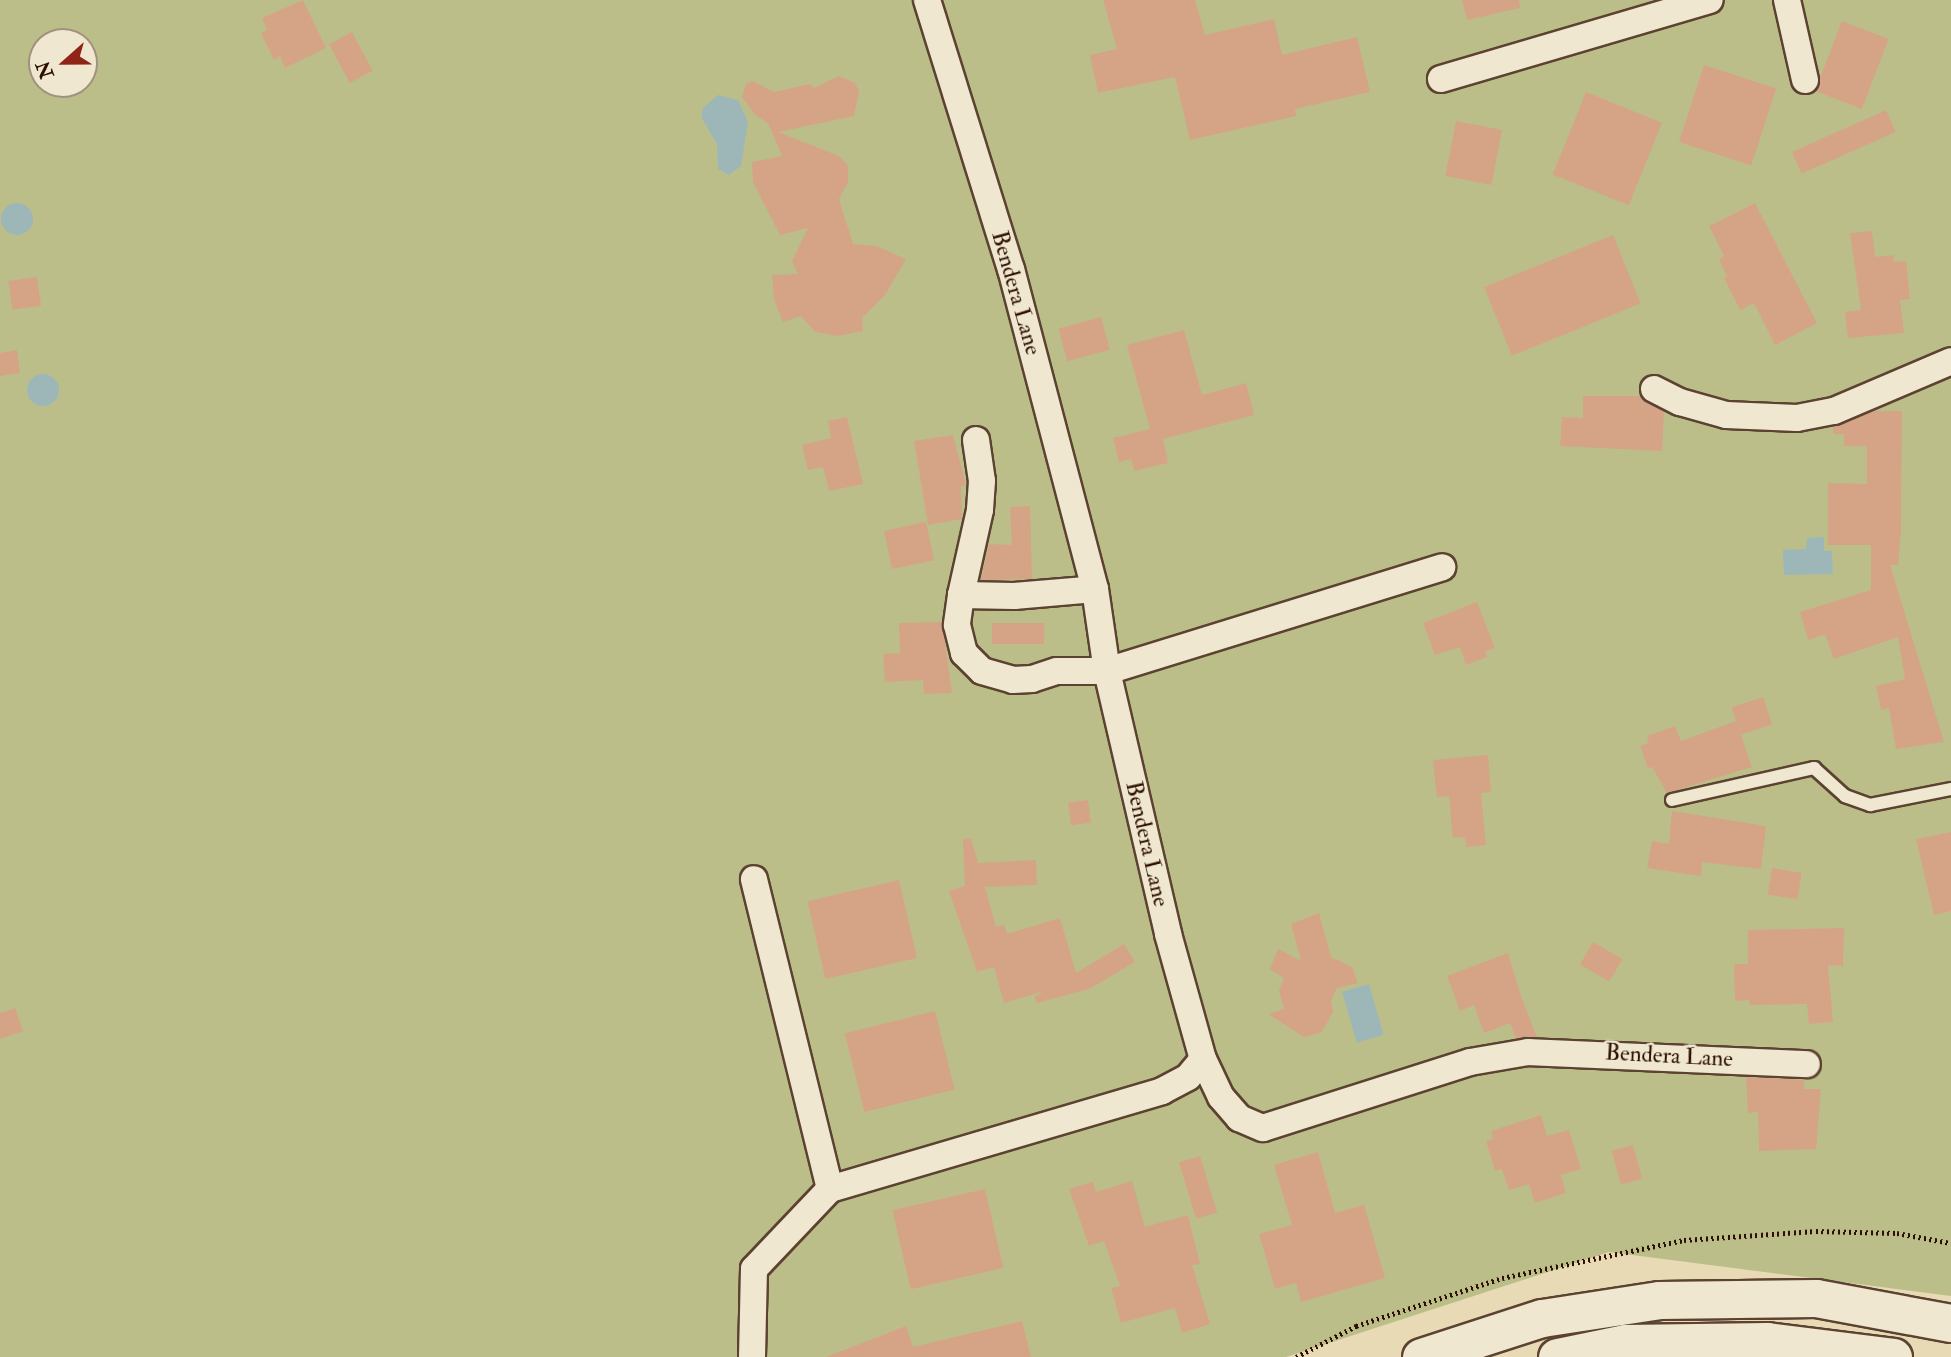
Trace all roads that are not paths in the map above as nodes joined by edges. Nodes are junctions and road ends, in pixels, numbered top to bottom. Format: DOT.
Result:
graph roads {
  1 [pos="927,0"];
  2 [pos="1710,0"];
  3 [pos="1787,0"];
  4 [pos="1441,79"];
  5 [pos="1805,80"];
  6 [pos="1951,361"];
  7 [pos="1654,389"];
  8 [pos="976,440"];
  9 [pos="1442,567"];
  10 [pos="1095,589"];
  11 [pos="961,594"];
  12 [pos="1107,671"];
  13 [pos="1951,789"];
  14 [pos="1672,800"];
  15 [pos="754,879"];
  16 [pos="1203,1059"];
  17 [pos="1807,1064"];
  18 [pos="831,1189"];
  19 [pos="1951,1323"];
  20 [pos="752,1357"];
  21 [pos="1421,1357"];
  22 [pos="1557,1357"];
  23 [pos="1893,1357"];
  1 -- 10 [label="street, Bendera Lane"];
  2 -- 4 [label="street"];
  3 -- 5 [label="street"];
  6 -- 7 [label="street"];
  8 -- 11 [label="street"];
  9 -- 12 [label="street"];
  10 -- 11 [label="street"];
  10 -- 12 [label="street, Bendera Lane"];
  11 -- 12 [label="street"];
  12 -- 16 [label="street, Bendera Lane"];
  13 -- 14 [label="lane"];
  15 -- 18 [label="street"];
  16 -- 17 [label="street, Bendera Lane"];
  16 -- 18 [label="street"];
  18 -- 20 [label="street"];
  19 -- 21 [label="main road"];
  22 -- 23 [label="main road"];
}
